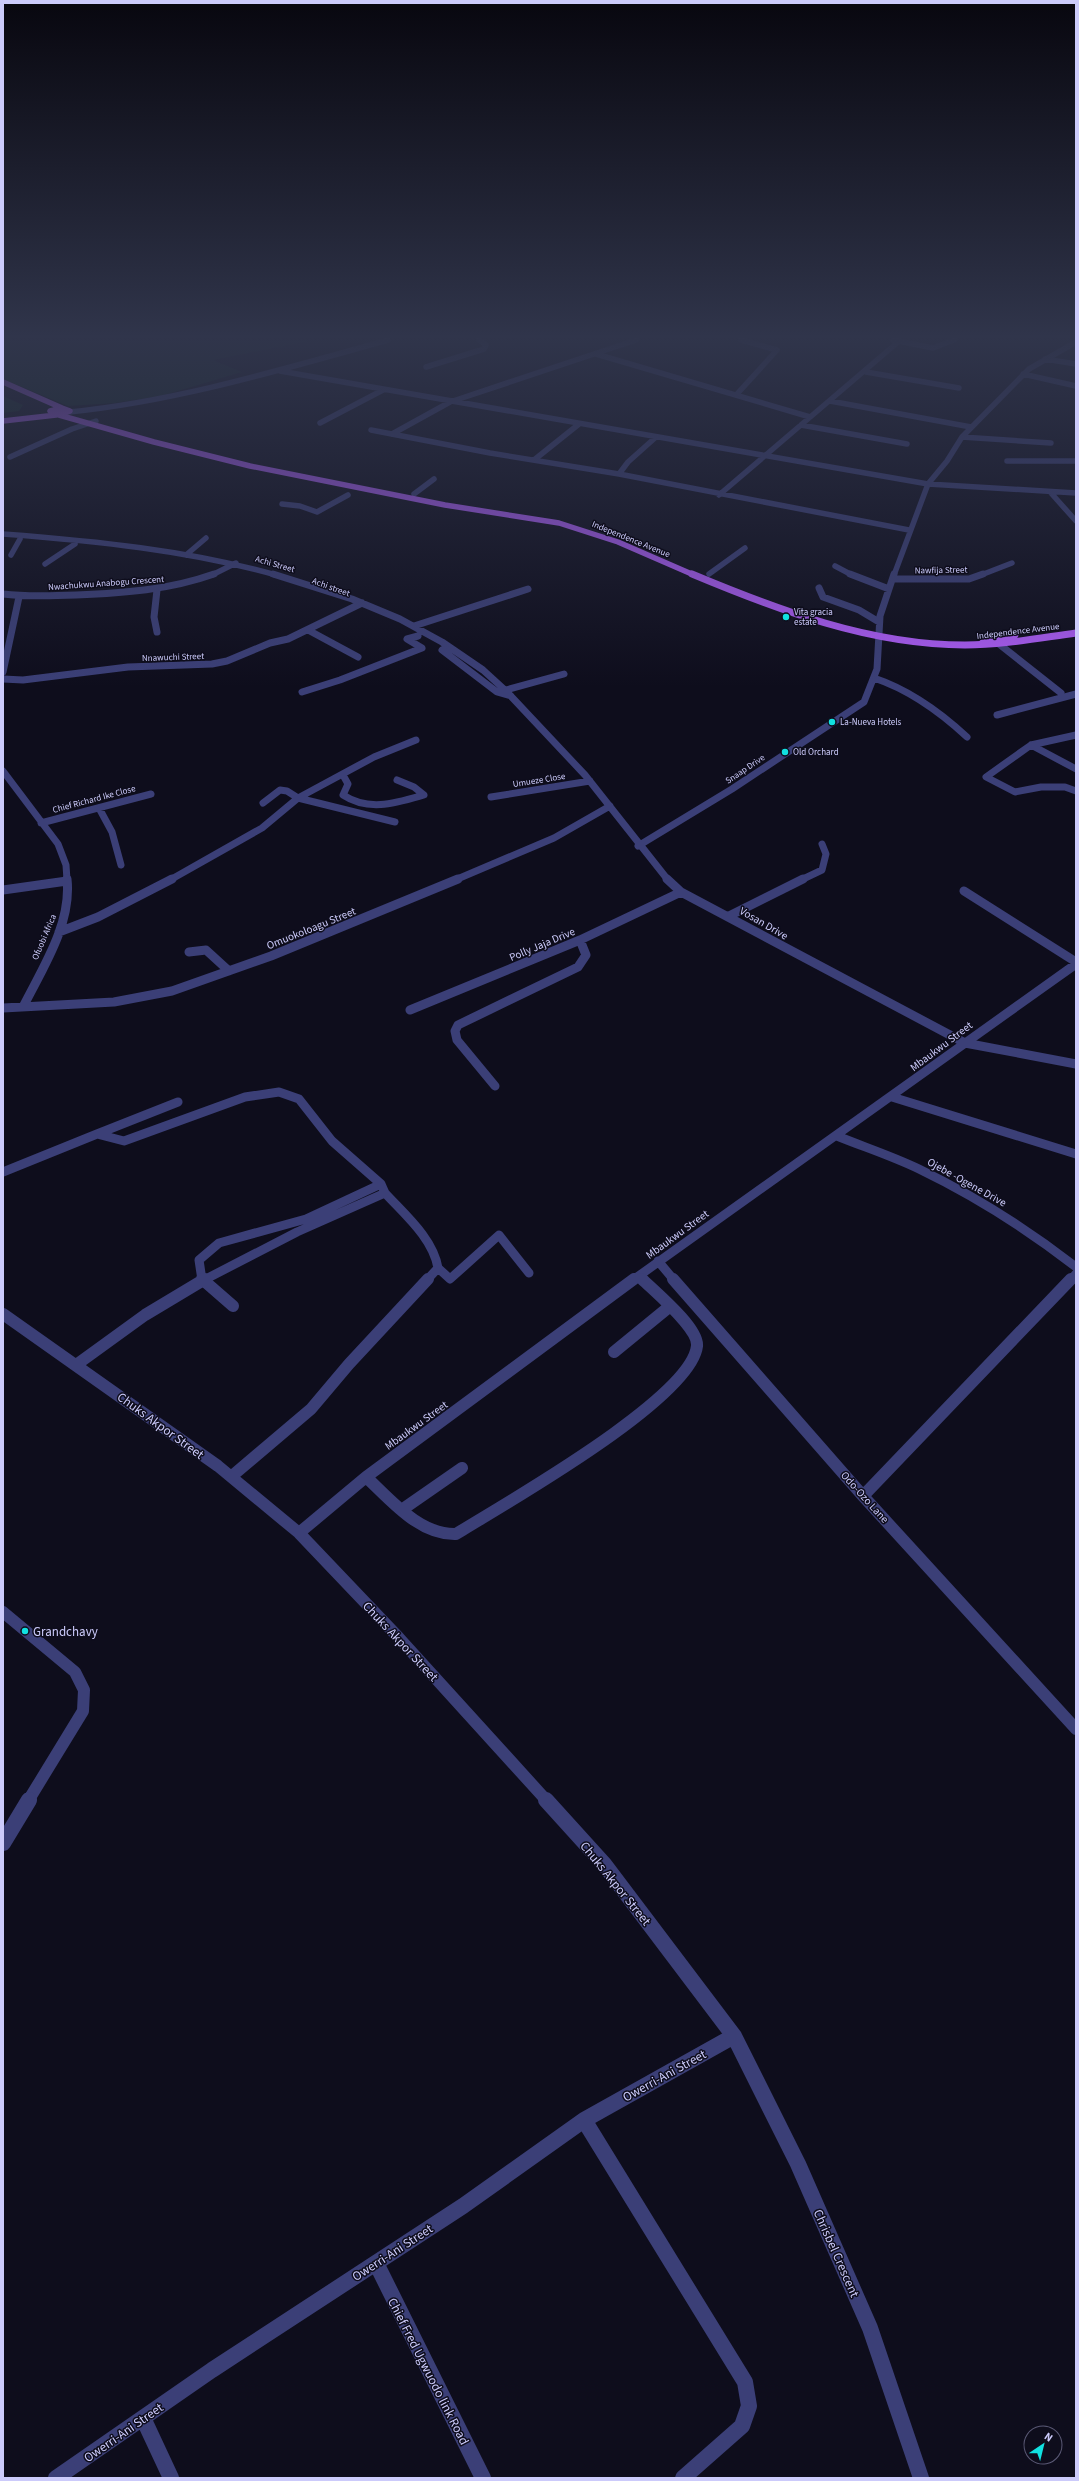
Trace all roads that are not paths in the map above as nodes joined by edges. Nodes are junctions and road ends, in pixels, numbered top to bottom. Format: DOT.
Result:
graph roads {
  1 [pos="13,456"];
  2 [pos="209,456"];
  3 [pos="231,456"];
  4 [pos="511,456"];
  5 [pos="539,456"];
  6 [pos="635,456"];
  7 [pos="761,456"];
  8 [pos="950,456"];
  9 [pos="10,457"];
  10 [pos="534,460"];
  11 [pos="1007,461"];
  12 [pos="1076,461"];
  13 [pos="619,474"];
  14 [pos="331,478"];
  15 [pos="434,479"];
  16 [pos="325,482"];
  17 [pos="928,484"];
  18 [pos="1076,493"];
  19 [pos="414,494"];
  20 [pos="348,495"];
  21 [pos="719,495"];
  22 [pos="1054,495"];
  23 [pos="1026,497"];
  24 [pos="454,502"];
  25 [pos="282,504"];
  26 [pos="448,506"];
  27 [pos="524,514"];
  28 [pos="1076,521"];
  29 [pos="582,523"];
  30 [pos="575,527"];
  31 [pos="909,530"];
  32 [pos="3,534"];
  33 [pos="614,534"];
  34 [pos="3,538"];
  35 [pos="206,538"];
  36 [pos="606,538"];
  37 [pos="20,539"];
  38 [pos="75,544"];
  39 [pos="745,548"];
  40 [pos="11,555"];
  41 [pos="186,555"];
  42 [pos="1012,563"];
  43 [pos="45,564"];
  44 [pos="233,565"];
  45 [pos="835,566"];
  46 [pos="709,574"];
  47 [pos="721,579"];
  48 [pos="893,579"];
  49 [pos="713,582"];
  50 [pos="819,588"];
  51 [pos="528,589"];
  52 [pos="889,589"];
  53 [pos="157,590"];
  54 [pos="3,594"];
  55 [pos="19,597"];
  56 [pos="362,603"];
  57 [pos="787,603"];
  58 [pos="355,606"];
  59 [pos="801,608"];
  60 [pos="879,622"];
  61 [pos="414,626"];
  62 [pos="1076,627"];
  63 [pos="308,630"];
  64 [pos="157,632"];
  65 [pos="1076,633"];
  66 [pos="878,634"];
  67 [pos="418,636"];
  68 [pos="998,644"];
  69 [pos="358,657"];
  70 [pos="3,672"];
  71 [pos="564,674"];
  72 [pos="874,678"];
  73 [pos="3,679"];
  74 [pos="302,692"];
  75 [pos="508,693"];
  76 [pos="1061,694"];
  77 [pos="1076,694"];
  78 [pos="997,715"];
  79 [pos="1076,735"];
  80 [pos="967,737"];
  81 [pos="416,740"];
  82 [pos="1031,744"];
  83 [pos="1076,769"];
  84 [pos="3,770"];
  85 [pos="343,775"];
  86 [pos="397,780"];
  87 [pos="590,781"];
  88 [pos="1076,791"];
  89 [pos="151,794"];
  90 [pos="491,797"];
  91 [pos="298,798"];
  92 [pos="263,803"];
  93 [pos="610,806"];
  94 [pos="99,808"];
  95 [pos="395,822"];
  96 [pos="41,823"];
  97 [pos="822,844"];
  98 [pos="638,846"];
  99 [pos="121,865"];
  100 [pos="67,881"];
  101 [pos="3,890"];
  102 [pos="964,891"];
  103 [pos="681,892"];
  104 [pos="729,916"];
  105 [pos="59,932"];
  106 [pos="580,940"];
  107 [pos="189,952"];
  108 [pos="1076,963"];
  109 [pos="229,971"];
  110 [pos="23,1007"];
  111 [pos="3,1008"];
  112 [pos="410,1010"];
  113 [pos="965,1043"];
  114 [pos="1076,1064"];
  115 [pos="495,1086"];
  116 [pos="892,1097"];
  117 [pos="178,1102"];
  118 [pos="97,1134"];
  119 [pos="837,1136"];
  120 [pos="1076,1154"];
  121 [pos="3,1172"];
  122 [pos="383,1189"];
  123 [pos="658,1261"];
  124 [pos="1076,1267"];
  125 [pos="438,1268"];
  126 [pos="529,1273"];
  127 [pos="1076,1274"];
  128 [pos="639,1276"];
  129 [pos="202,1281"];
  130 [pos="233,1306"];
  131 [pos="669,1307"];
  132 [pos="3,1314"];
  133 [pos="614,1352"];
  134 [pos="76,1365"];
  135 [pos="462,1468"];
  136 [pos="232,1476"];
  137 [pos="366,1477"];
  138 [pos="863,1496"];
  139 [pos="403,1509"];
  140 [pos="299,1533"];
  141 [pos="3,1612"];
  142 [pos="1076,1729"];
  143 [pos="3,1843"];
  144 [pos="734,2036"];
  145 [pos="584,2120"];
  146 [pos="376,2263"];
  147 [pos="143,2418"];
  148 [pos="56,2478"];
  149 [pos="171,2478"];
  150 [pos="483,2478"];
  151 [pos="682,2478"];
  152 [pos="921,2478"];
  1 -- 9 [label="street"];
  2 -- 16 [label="main road, Independence Avenue"];
  3 -- 14 [label="main road, Independence Avenue"];
  4 -- 10 [label="street"];
  5 -- 10 [label="street"];
  6 -- 13 [label="street"];
  7 -- 17 [label="street"];
  7 -- 21 [label="street"];
  8 -- 17 [label="street, Nawfija Street"];
  10 -- 13 [label="street"];
  11 -- 12 [label="street"];
  13 -- 21 [label="street"];
  14 -- 16 [label="main road"];
  14 -- 19 [label="main road, Independence Avenue"];
  15 -- 19 [label="street"];
  16 -- 26 [label="main road, Independence Avenue"];
  17 -- 22 [label="street"];
  17 -- 31 [label="street, Nawfija Street"];
  18 -- 22 [label="street"];
  19 -- 24 [label="main road, Independence Avenue"];
  20 -- 25 [label="street"];
  21 -- 31 [label="street"];
  22 -- 23 [label="street"];
  22 -- 28 [label="street"];
  24 -- 26 [label="main road"];
  24 -- 27 [label="main road, Independence Avenue"];
  26 -- 27 [label="main road, Independence Avenue"];
  27 -- 29 [label="main road, Independence Avenue"];
  27 -- 30 [label="main road, Independence Avenue"];
  29 -- 30 [label="main road"];
  29 -- 33 [label="main road, Independence Avenue"];
  30 -- 36 [label="main road, Independence Avenue"];
  31 -- 48 [label="street, Nawfija Street"];
  32 -- 41 [label="street, Achi Street"];
  33 -- 36 [label="main road"];
  33 -- 46 [label="main road, Independence Avenue"];
  34 -- 37 [label="street, Achi street"];
  35 -- 41 [label="street"];
  36 -- 49 [label="main road, Independence Avenue"];
  37 -- 38 [label="street, Achi street"];
  37 -- 40 [label="street"];
  38 -- 43 [label="street"];
  38 -- 44 [label="street, Achi street"];
  39 -- 46 [label="street"];
  41 -- 44 [label="street, Achi Street"];
  42 -- 48 [label="street, Nawfija Street"];
  44 -- 53 [label="street, Nwachukwu Anabogu Crescent"];
  44 -- 56 [label="street, Achi Street"];
  44 -- 58 [label="street, Achi street"];
  45 -- 52 [label="street"];
  46 -- 47 [label="main road, Independence Avenue"];
  47 -- 49 [label="main road"];
  47 -- 57 [label="main road, Independence Avenue"];
  48 -- 52 [label="street, Nawfija Street"];
  49 -- 66 [label="main road, Independence Avenue"];
  50 -- 60 [label="street"];
  51 -- 61 [label="street"];
  52 -- 60 [label="street, Nawfija Street"];
  53 -- 55 [label="street, Nwachukwu Anabogu Crescent"];
  53 -- 64 [label="street"];
  54 -- 55 [label="street, Nwachukwu Anabogu Crescent"];
  55 -- 70 [label="street"];
  56 -- 58 [label="street, Nnawuchi Street"];
  56 -- 61 [label="street, Achi Street"];
  58 -- 63 [label="street, Nnawuchi Street"];
  58 -- 67 [label="street, Achi street"];
  59 -- 66 [label="main road, Independence Avenue"];
  60 -- 66 [label="street, Nawfija Street"];
  61 -- 75 [label="street, Achi Street"];
  62 -- 66 [label="main road, Independence Avenue"];
  63 -- 69 [label="street"];
  63 -- 73 [label="street, Nnawuchi Street"];
  65 -- 68 [label="main road, Independence Avenue"];
  66 -- 68 [label="main road, Independence Avenue"];
  66 -- 72 [label="street, Snaap Drive"];
  67 -- 74 [label="street"];
  67 -- 75 [label="street, Achi street"];
  68 -- 76 [label="street"];
  71 -- 75 [label="street"];
  72 -- 80 [label="street"];
  72 -- 98 [label="street, Snaap Drive"];
  75 -- 87 [label="street, Vosan Drive"];
  77 -- 78 [label="street"];
  79 -- 82 [label="street"];
  81 -- 85 [label="street"];
  82 -- 83 [label="street"];
  82 -- 88 [label="street"];
  84 -- 96 [label="street, Ofuobi Africa"];
  85 -- 86 [label="street"];
  85 -- 91 [label="street"];
  87 -- 90 [label="street, Umueze Close"];
  87 -- 93 [label="street, Vosan Drive"];
  89 -- 94 [label="street, Chief Richard Ike Close"];
  91 -- 92 [label="street"];
  91 -- 95 [label="street"];
  91 -- 105 [label="street"];
  93 -- 98 [label="street, Vosan Drive"];
  93 -- 109 [label="street, Omuokoloagu Street"];
  94 -- 96 [label="street, Chief Richard Ike Close"];
  94 -- 99 [label="street"];
  96 -- 100 [label="street, Ofuobi Africa"];
  97 -- 104 [label="street"];
  98 -- 103 [label="street, Vosan Drive"];
  100 -- 101 [label="street"];
  100 -- 105 [label="street, Ofuobi Africa"];
  102 -- 108 [label="street"];
  103 -- 104 [label="street, Vosan Drive"];
  103 -- 106 [label="street, Polly Jaja Drive"];
  104 -- 113 [label="street, Vosan Drive"];
  105 -- 110 [label="street, Ofuobi Africa"];
  106 -- 112 [label="street, Polly Jaja Drive"];
  106 -- 115 [label="street"];
  107 -- 109 [label="street"];
  108 -- 113 [label="street, Mbaukwu Street"];
  109 -- 110 [label="street, Omuokoloagu Street"];
  110 -- 111 [label="street, Omuokoloagu Street"];
  113 -- 114 [label="street, Vosan Drive"];
  113 -- 116 [label="street, Mbaukwu Street"];
  116 -- 119 [label="street, Mbaukwu Street"];
  116 -- 120 [label="street"];
  117 -- 118 [label="street"];
  118 -- 121 [label="street"];
  118 -- 122 [label="street"];
  119 -- 123 [label="street, Mbaukwu Street"];
  119 -- 124 [label="street, Ojebe -Ogene Drive"];
  122 -- 125 [label="street"];
  122 -- 129 [label="street"];
  122 -- 129 [label="street"];
  123 -- 128 [label="street, Mbaukwu Street"];
  123 -- 138 [label="street, Odo-Ozo Lane"];
  125 -- 126 [label="street"];
  125 -- 136 [label="street"];
  127 -- 138 [label="street"];
  128 -- 131 [label="street"];
  128 -- 137 [label="street, Mbaukwu Street"];
  129 -- 130 [label="street"];
  129 -- 134 [label="street"];
  131 -- 133 [label="street"];
  131 -- 139 [label="street"];
  132 -- 134 [label="street, Chuks Akpor Street"];
  134 -- 136 [label="street, Chuks Akpor Street"];
  135 -- 139 [label="street"];
  136 -- 140 [label="street, Chuks Akpor Street"];
  137 -- 139 [label="street"];
  137 -- 140 [label="street, Mbaukwu Street"];
  138 -- 142 [label="street, Odo-Ozo Lane"];
  140 -- 144 [label="street, Chuks Akpor Street"];
  141 -- 143 [label="street"];
  144 -- 145 [label="street, Owerri-Ani Street"];
  144 -- 152 [label="street, Chrisbel Crescent"];
  145 -- 146 [label="street, Owerri-Ani Street"];
  145 -- 151 [label="street"];
  146 -- 147 [label="street, Owerri-Ani Street"];
  146 -- 150 [label="street, Chief Fred Ugwuodo link Road"];
  147 -- 148 [label="street, Owerri-Ani Street"];
  147 -- 149 [label="street"];
}
